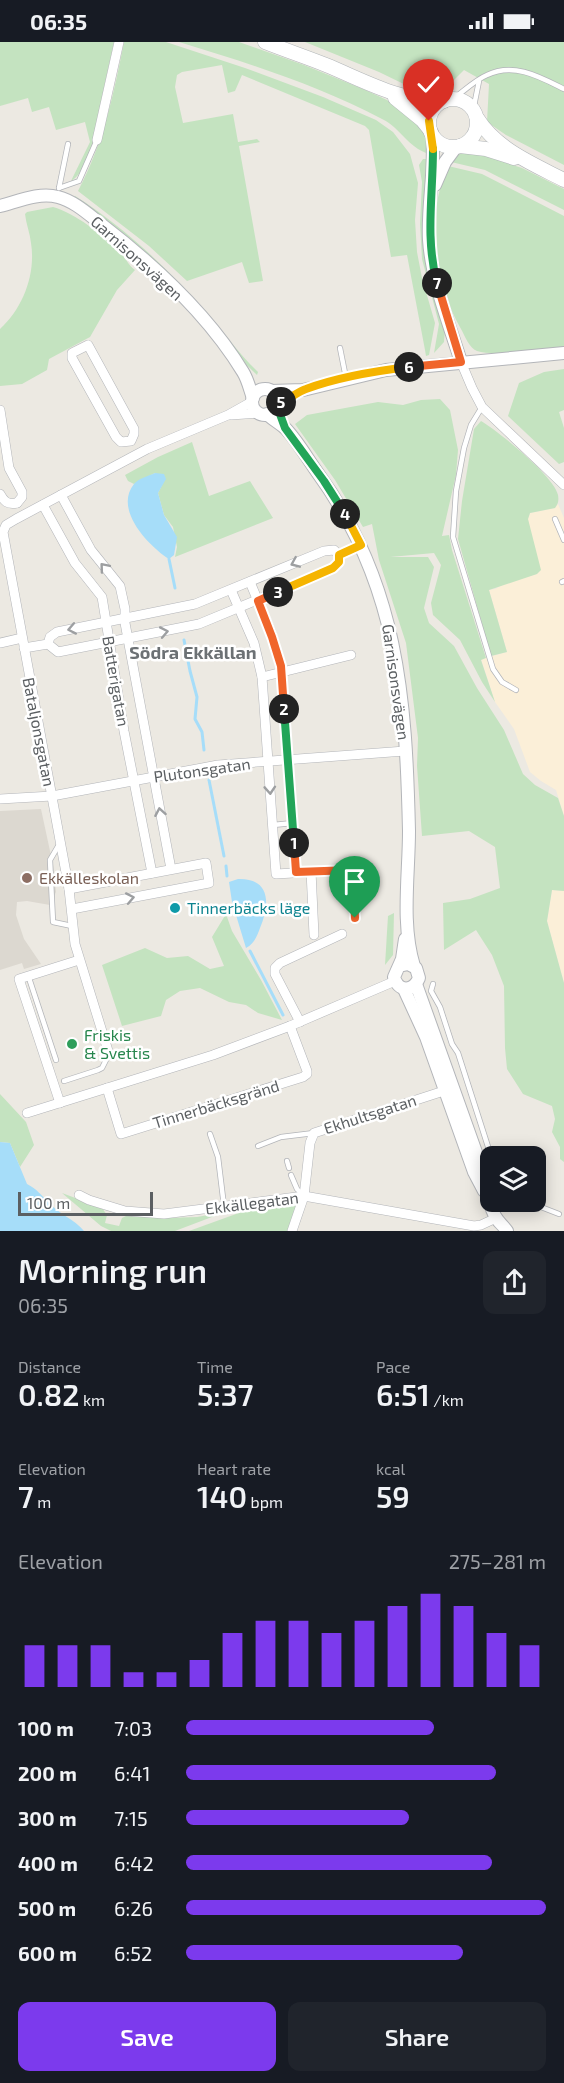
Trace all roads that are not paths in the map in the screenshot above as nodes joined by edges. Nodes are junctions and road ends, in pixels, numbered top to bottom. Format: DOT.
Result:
graph roads {
  1 [pos="119,42"];
  2 [pos="265,42"];
  3 [pos="479,80"];
  4 [pos="564,89"];
  5 [pos="386,91"];
  6 [pos="448,100"];
  7 [pos="475,114"];
  8 [pos="431,131"];
  9 [pos="97,140"];
  10 [pos="68,144"];
  11 [pos="458,146"];
  12 [pos="527,162"];
  13 [pos="564,180"];
  14 [pos="58,192"];
  15 [pos="432,192"];
  16 [pos="0,206"];
  17 [pos="340,348"];
  18 [pos="564,353"];
  19 [pos="461,362"];
  20 [pos="245,375"];
  21 [pos="346,378"];
  22 [pos="269,390"];
  23 [pos="303,390"];
  24 [pos="253,399"];
  25 [pos="277,405"];
  26 [pos="482,407"];
  27 [pos="0,410"];
  28 [pos="263,413"];
  29 [pos="228,415"];
  30 [pos="285,428"];
  31 [pos="130,441"];
  32 [pos="138,454"];
  33 [pos="564,485"];
  34 [pos="0,494"];
  35 [pos="61,495"];
  36 [pos="16,503"];
  37 [pos="43,505"];
  38 [pos="23,515"];
  39 [pos="555,519"];
  40 [pos="2,540"];
  41 [pos="564,540"];
  42 [pos="361,545"];
  43 [pos="339,555"];
  44 [pos="250,582"];
  45 [pos="231,590"];
  46 [pos="258,601"];
  47 [pos="239,609"];
  48 [pos="124,619"];
  49 [pos="106,622"];
  50 [pos="128,639"];
  51 [pos="109,642"];
  52 [pos="0,643"];
  53 [pos="23,644"];
  54 [pos="48,644"];
  55 [pos="351,655"];
  56 [pos="282,672"];
  57 [pos="262,677"];
  58 [pos="516,690"];
  59 [pos="405,751"];
  60 [pos="288,759"];
  61 [pos="268,761"];
  62 [pos="154,776"];
  63 [pos="134,780"];
  64 [pos="52,796"];
  65 [pos="0,799"];
  66 [pos="293,823"];
  67 [pos="273,825"];
  68 [pos="60,843"];
  69 [pos="171,869"];
  70 [pos="296,872"];
  71 [pos="311,872"];
  72 [pos="152,873"];
  73 [pos="69,889"];
  74 [pos="72,909"];
  75 [pos="355,918"];
  76 [pos="74,927"];
  77 [pos="408,928"];
  78 [pos="342,934"];
  79 [pos="314,935"];
  80 [pos="79,960"];
  81 [pos="399,966"];
  82 [pos="414,966"];
  83 [pos="24,977"];
  84 [pos="405,984"];
  85 [pos="433,984"];
  86 [pos="295,1024"];
  87 [pos="109,1054"];
  88 [pos="56,1060"];
  89 [pos="64,1081"];
  90 [pos="468,1083"];
  91 [pos="106,1088"];
  92 [pos="449,1089"];
  93 [pos="60,1103"];
  94 [pos="27,1113"];
  95 [pos="470,1115"];
  96 [pos="314,1133"];
  97 [pos="210,1134"];
  98 [pos="258,1146"];
  99 [pos="486,1146"];
  100 [pos="480,1160"];
  101 [pos="287,1161"];
  102 [pos="289,1168"];
  103 [pos="291,1175"];
  104 [pos="480,1181"];
  105 [pos="79,1195"];
  106 [pos="304,1196"];
  107 [pos="224,1206"];
  108 [pos="546,1209"];
  109 [pos="498,1212"];
  110 [pos="559,1214"];
  111 [pos="505,1227"];
  112 [pos="292,1231"];
  1 -- 9 [label="street"];
  2 -- 5 [label="main road"];
  3 -- 4 [label="lane"];
  3 -- 6 [label="lane"];
  3 -- 7 [label="lane"];
  5 -- 6 [label="main road"];
  5 -- 8 [label="main road"];
  6 -- 7 [label="main road"];
  6 -- 8 [label="main road"];
  7 -- 11 [label="main road"];
  7 -- 12 [label="main road"];
  8 -- 11 [label="main road"];
  8 -- 15 [label="street"];
  9 -- 14 [label="lane"];
  10 -- 14 [label="lane"];
  11 -- 12 [label="main road"];
  11 -- 15 [label="street"];
  12 -- 13 [label="main road"];
  14 -- 16 [label="street"];
  14 -- 20 [label="street, Garnisonsvägen"];
  15 -- 19 [label="street"];
  17 -- 21 [label="lane"];
  18 -- 19 [label="street"];
  19 -- 21 [label="street"];
  19 -- 26 [label="street"];
  20 -- 22 [label="street, Garnisonsvägen"];
  20 -- 24 [label="street, Garnisonsvägen"];
  21 -- 23 [label="street"];
  22 -- 23 [label="street"];
  22 -- 24 [label="street"];
  22 -- 25 [label="street"];
  23 -- 25 [label="street"];
  24 -- 28 [label="street"];
  24 -- 29 [label="street, Bataljonsgatan"];
  25 -- 28 [label="street"];
  25 -- 30 [label="street, Garnisonsvägen"];
  26 -- 33 [label="street"];
  26 -- 58 [label="lane"];
  27 -- 36 [label="street"];
  28 -- 29 [label="street, Bataljonsgatan"];
  28 -- 30 [label="street, Garnisonsvägen"];
  29 -- 32 [label="street, Bataljonsgatan"];
  30 -- 42 [label="street, Garnisonsvägen"];
  31 -- 31 [label="street"];
  31 -- 32 [label="street"];
  32 -- 35 [label="street, Bataljonsgatan"];
  34 -- 36 [label="street"];
  35 -- 37 [label="street, Bataljonsgatan"];
  48 -- 35 [label="street, Batterigatan, one-way"];
  36 -- 38 [label="street"];
  37 -- 38 [label="street, Bataljonsgatan"];
  37 -- 49 [label="street, Batterigatan"];
  38 -- 40 [label="street, Bataljonsgatan"];
  39 -- 41 [label="lane"];
  40 -- 53 [label="street, Bataljonsgatan"];
  42 -- 43 [label="street"];
  42 -- 59 [label="street, Garnisonsvägen"];
  43 -- 44 [label="street, one-way"];
  43 -- 46 [label="street"];
  44 -- 45 [label="street"];
  44 -- 46 [label="street"];
  45 -- 47 [label="street"];
  45 -- 48 [label="street"];
  46 -- 47 [label="street"];
  46 -- 56 [label="street"];
  50 -- 47 [label="street, one-way"];
  47 -- 57 [label="street"];
  48 -- 49 [label="street"];
  48 -- 50 [label="street, Batterigatan"];
  49 -- 51 [label="street, Batterigatan"];
  49 -- 54 [label="street, one-way"];
  50 -- 51 [label="street"];
  50 -- 62 [label="street, Batterigatan"];
  51 -- 54 [label="street"];
  51 -- 63 [label="street, Batterigatan"];
  52 -- 53 [label="street"];
  53 -- 54 [label="street"];
  53 -- 64 [label="street, Bataljonsgatan"];
  55 -- 56 [label="street"];
  56 -- 57 [label="street"];
  56 -- 60 [label="street"];
  57 -- 61 [label="street"];
  59 -- 60 [label="street, Plutonsgatan"];
  59 -- 77 [label="street, Garnisonsvägen"];
  60 -- 61 [label="street, Plutonsgatan"];
  60 -- 66 [label="street"];
  61 -- 62 [label="street, Plutonsgatan"];
  61 -- 67 [label="street, one-way"];
  62 -- 63 [label="street, Plutonsgatan"];
  69 -- 62 [label="street, Batterigatan, one-way"];
  63 -- 64 [label="street, Plutonsgatan"];
  63 -- 72 [label="street, Batterigatan"];
  64 -- 65 [label="street, Plutonsgatan"];
  64 -- 68 [label="street, Bataljonsgatan"];
  66 -- 67 [label="lane"];
  66 -- 70 [label="street"];
  67 -- 70 [label="street"];
  68 -- 73 [label="street, Bataljonsgatan"];
  68 -- 76 [label="lane"];
  69 -- 72 [label="street"];
  74 -- 69 [label="street, one-way"];
  70 -- 71 [label="street"];
  71 -- 75 [label="street"];
  71 -- 79 [label="street"];
  72 -- 73 [label="street"];
  73 -- 74 [label="street, Bataljonsgatan"];
  74 -- 76 [label="street, Bataljonsgatan"];
  76 -- 80 [label="street, Bataljonsgatan"];
  77 -- 81 [label="street, Garnisonsvägen"];
  77 -- 82 [label="street, Garnisonsvägen"];
  78 -- 86 [label="street, Tinnerbäcksgränd"];
  80 -- 83 [label="street"];
  80 -- 87 [label="street, Bataljonsgatan"];
  81 -- 82 [label="street"];
  81 -- 84 [label="street, Garnisonsvägen"];
  82 -- 84 [label="street, Garnisonsvägen"];
  83 -- 88 [label="lane"];
  83 -- 93 [label="street"];
  84 -- 86 [label="street"];
  84 -- 92 [label="street"];
  85 -- 90 [label="lane"];
  86 -- 91 [label="street"];
  86 -- 91 [label="street, Tinnerbäcksgränd"];
  87 -- 89 [label="lane"];
  90 -- 92 [label="lane"];
  90 -- 95 [label="lane"];
  91 -- 93 [label="street"];
  92 -- 95 [label="street"];
  92 -- 96 [label="street, Ekhultsgatan"];
  92 -- 104 [label="street"];
  93 -- 94 [label="street"];
  95 -- 99 [label="lane"];
  95 -- 100 [label="street"];
  96 -- 98 [label="lane"];
  96 -- 106 [label="street, Ekhultsgatan"];
  97 -- 107 [label="lane"];
  101 -- 102 [label="lane"];
  103 -- 106 [label="lane"];
  105 -- 107 [label="street, Ekkällegatan"];
  106 -- 107 [label="street, Ekkällegatan"];
  106 -- 111 [label="street, Ekkällegatan"];
  106 -- 112 [label="street, Ekhultsgatan"];
  108 -- 110 [label="lane"];
  109 -- 111 [label="street"];
}
